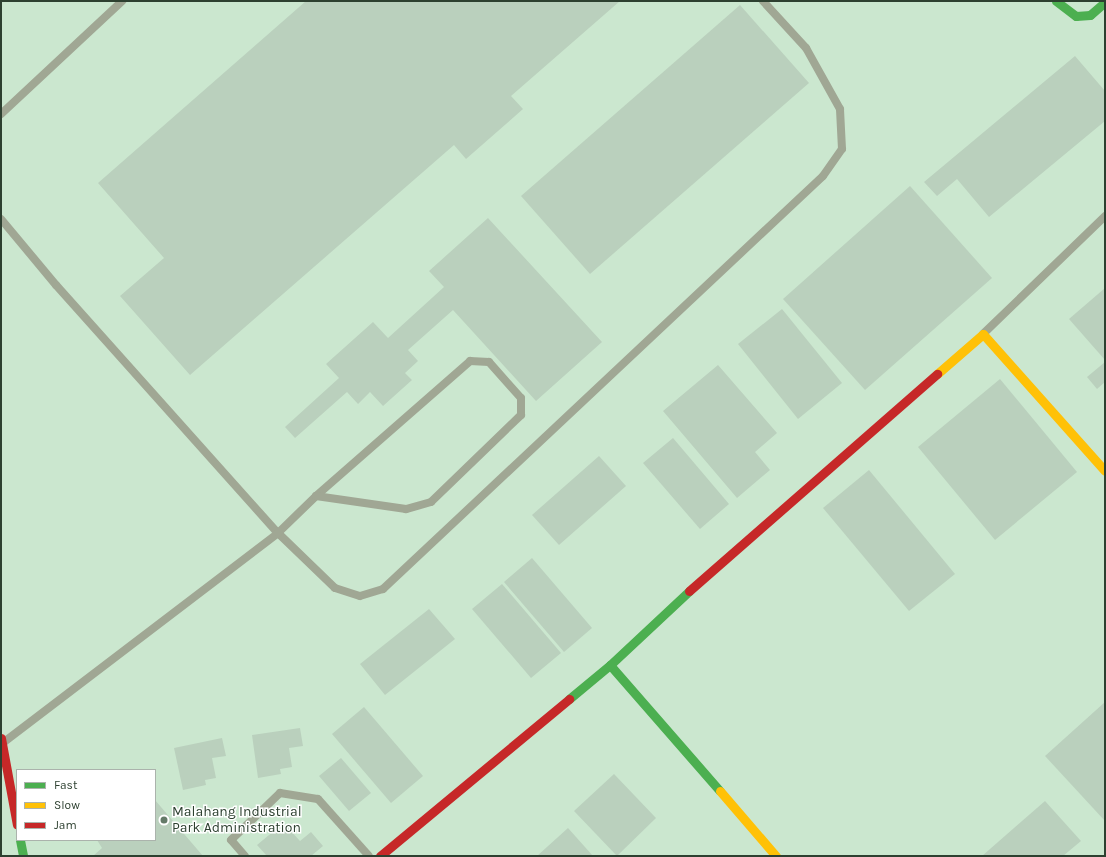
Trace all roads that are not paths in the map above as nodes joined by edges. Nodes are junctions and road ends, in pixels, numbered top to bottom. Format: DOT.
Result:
graph roads {
  1 [pos="122,1"];
  2 [pos="763,1"];
  3 [pos="1056,1"];
  4 [pos="1105,2"];
  5 [pos="1,114"];
  6 [pos="1105,216"];
  7 [pos="1,219"];
  8 [pos="983,334"];
  9 [pos="1105,471"];
  10 [pos="316,496"];
  11 [pos="278,533"];
  12 [pos="610,665"];
  13 [pos="2,741"];
  14 [pos="16,819"];
  15 [pos="20,841"];
  16 [pos="23,856"];
  17 [pos="245,856"];
  18 [pos="369,856"];
  19 [pos="380,856"];
  20 [pos="776,856"];
  1 -- 5 [label="lane"];
  2 -- 11 [label="lane"];
  3 -- 4 [label="street"];
  6 -- 8 [label="lane"];
  7 -- 11 [label="lane"];
  8 -- 9 [label="street"];
  8 -- 12 [label="street"];
  10 -- 10 [label="lane"];
  10 -- 11 [label="lane"];
  11 -- 13 [label="lane"];
  12 -- 19 [label="street"];
  12 -- 20 [label="street"];
  13 -- 14 [label="street"];
  15 -- 16 [label="street"];
  17 -- 18 [label="lane"];
}
